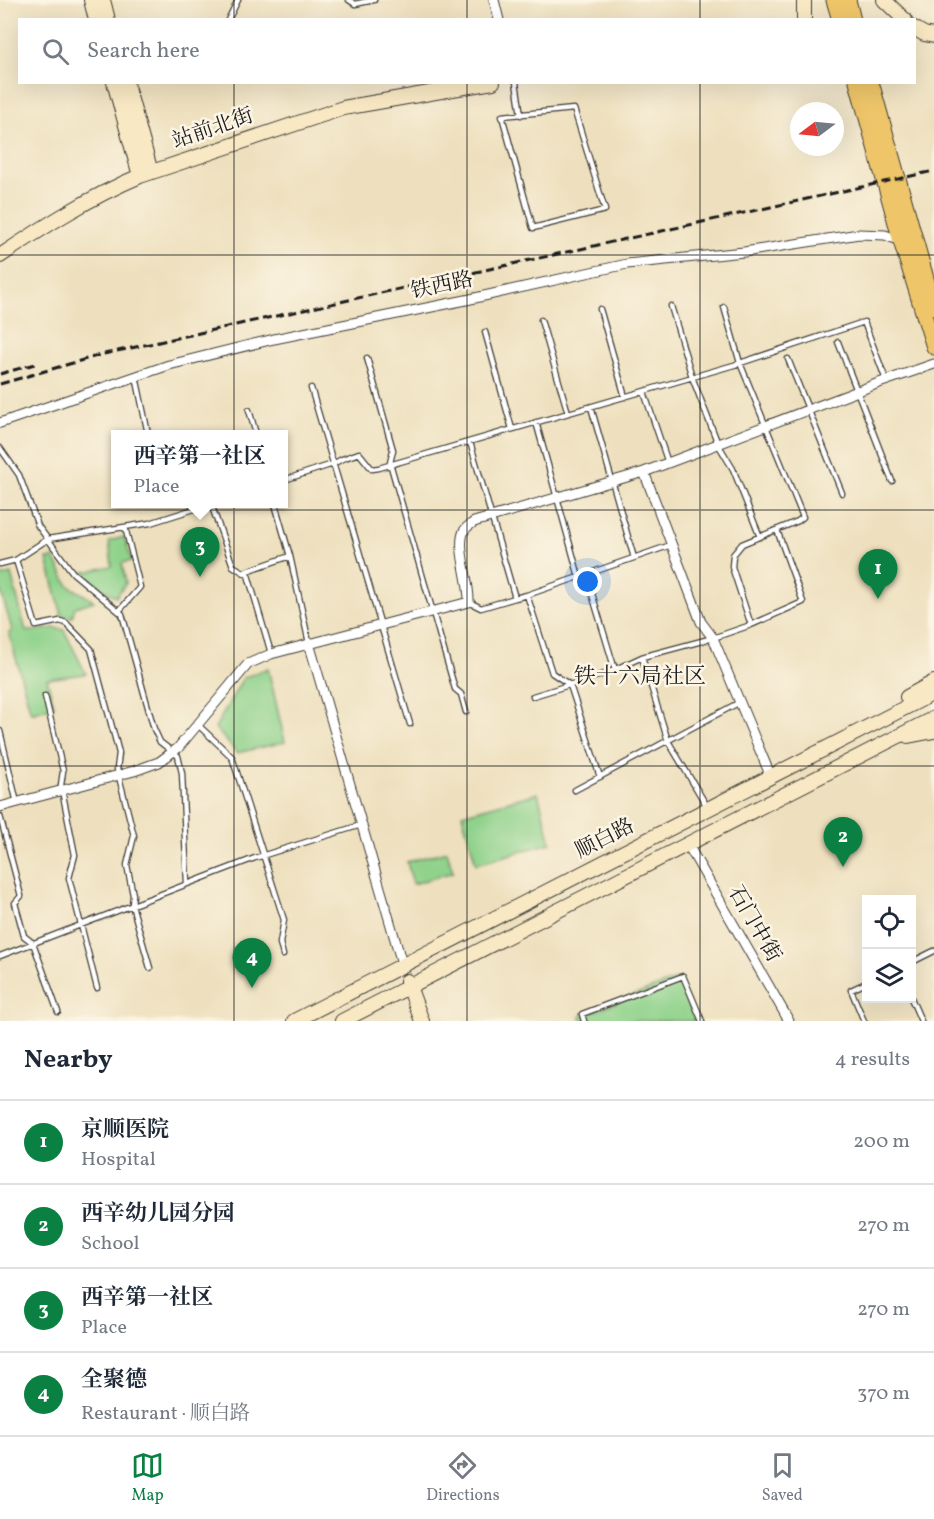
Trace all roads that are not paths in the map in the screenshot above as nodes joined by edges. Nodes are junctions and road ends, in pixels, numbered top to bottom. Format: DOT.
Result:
graph roads {
  1 [pos="91,0"];
  2 [pos="103,0"];
  3 [pos="238,0"];
  4 [pos="349,0"];
  5 [pos="374,0"];
  6 [pos="494,0"];
  7 [pos="804,0"];
  8 [pos="834,0"];
  9 [pos="848,0"];
  10 [pos="884,0"];
  11 [pos="96,18"];
  12 [pos="108,18"];
  13 [pos="229,18"];
  14 [pos="498,18"];
  15 [pos="804,18"];
  16 [pos="839,18"];
  17 [pos="852,18"];
  18 [pos="902,18"];
  19 [pos="916,29"];
  20 [pos="934,37"];
  21 [pos="916,43"];
  22 [pos="115,84"];
  23 [pos="126,84"];
  24 [pos="481,84"];
  25 [pos="516,84"];
  26 [pos="858,84"];
  27 [pos="872,84"];
  28 [pos="521,115"];
  29 [pos="146,174"];
  30 [pos="901,241"];
  31 [pos="0,256"];
  32 [pos="671,306"];
  33 [pos="724,307"];
  34 [pos="934,307"];
  35 [pos="600,309"];
  36 [pos="541,320"];
  37 [pos="485,332"];
  38 [pos="837,342"];
  39 [pos="934,346"];
  40 [pos="367,358"];
  41 [pos="788,359"];
  42 [pos="740,363"];
  43 [pos="934,364"];
  44 [pos="136,376"];
  45 [pos="692,377"];
  46 [pos="887,380"];
  47 [pos="311,388"];
  48 [pos="857,391"];
  49 [pos="644,392"];
  50 [pos="625,397"];
  51 [pos="591,407"];
  52 [pos="249,410"];
  53 [pos="808,410"];
  54 [pos="568,413"];
  55 [pos="536,422"];
  56 [pos="0,423"];
  57 [pos="765,426"];
  58 [pos="512,429"];
  59 [pos="147,430"];
  60 [pos="255,430"];
  61 [pos="470,442"];
  62 [pos="718,444"];
  63 [pos="0,448"];
  64 [pos="668,463"];
  65 [pos="333,464"];
  66 [pos="391,465"];
  67 [pos="644,472"];
  68 [pos="288,479"];
  69 [pos="613,481"];
  70 [pos="892,481"];
  71 [pos="842,494"];
  72 [pos="557,498"];
  73 [pos="197,508"];
  74 [pos="212,508"];
  75 [pos="276,508"];
  76 [pos="492,517"];
  77 [pos="124,527"];
  78 [pos="777,530"];
  79 [pos="760,537"];
  80 [pos="48,539"];
  81 [pos="672,545"];
  82 [pos="290,556"];
  83 [pos="634,558"];
  84 [pos="16,560"];
  85 [pos="0,564"];
  86 [pos="244,573"];
  87 [pos="586,574"];
  88 [pos="579,577"];
  89 [pos="527,595"];
  90 [pos="515,598"];
  91 [pos="469,602"];
  92 [pos="119,610"];
  93 [pos="432,611"];
  94 [pos="381,625"];
  95 [pos="751,625"];
  96 [pos="713,638"];
  97 [pos="309,643"];
  98 [pos="271,654"];
  99 [pos="642,657"];
  100 [pos="615,670"];
  101 [pos="934,682"];
  102 [pos="570,685"];
  103 [pos="934,693"];
  104 [pos="45,696"];
  105 [pos="532,696"];
  106 [pos="740,702"];
  107 [pos="466,712"];
  108 [pos="890,715"];
  109 [pos="934,718"];
  110 [pos="197,724"];
  111 [pos="410,724"];
  112 [pos="0,731"];
  113 [pos="934,731"];
  114 [pos="897,737"];
  115 [pos="668,741"];
  116 [pos="172,752"];
  117 [pos="119,776"];
  118 [pos="600,777"];
  119 [pos="771,777"];
  120 [pos="575,790"];
  121 [pos="62,791"];
  122 [pos="17,802"];
  123 [pos="0,807"];
  124 [pos="709,810"];
  125 [pos="0,816"];
  126 [pos="361,825"];
  127 [pos="688,845"];
  128 [pos="263,855"];
  129 [pos="187,883"];
  130 [pos="132,904"];
  131 [pos="81,924"];
  132 [pos="33,943"];
  133 [pos="934,951"];
  134 [pos="283,955"];
  135 [pos="0,956"];
  136 [pos="916,960"];
  137 [pos="403,967"];
  138 [pos="150,969"];
  139 [pos="862,985"];
  140 [pos="97,988"];
  141 [pos="409,988"];
  142 [pos="912,1003"];
  143 [pos="58,1012"];
  144 [pos="294,1021"];
  145 [pos="342,1021"];
  146 [pos="422,1021"];
  147 [pos="584,1021"];
  148 [pos="702,1021"];
  149 [pos="789,1021"];
  150 [pos="864,1021"];
  151 [pos="921,1021"];
  1 -- 11 [label="main road"];
  2 -- 12 [label="main road"];
  3 -- 13 [label="lane"];
  4 -- 5 [label="lane"];
  6 -- 14 [label="street"];
  7 -- 15 [label="main road"];
  8 -- 16 [label="main road"];
  9 -- 17 [label="main road"];
  10 -- 18 [label="main road"];
  19 -- 20 [label="main road"];
  20 -- 21 [label="main road"];
  22 -- 29 [label="main road"];
  23 -- 29 [label="main road"];
  24 -- 29 [label="main road, 站前北街"];
  25 -- 28 [label="lane"];
  26 -- 30 [label="main road"];
  27 -- 34 [label="main road"];
  28 -- 28 [label="lane"];
  29 -- 31 [label="main road, 站前北街"];
  30 -- 39 [label="main road"];
  30 -- 44 [label="street, 铁西路"];
  32 -- 45 [label="lane"];
  33 -- 42 [label="lane"];
  35 -- 50 [label="lane"];
  36 -- 54 [label="lane"];
  37 -- 58 [label="lane"];
  38 -- 48 [label="lane"];
  40 -- 66 [label="lane"];
  41 -- 53 [label="lane"];
  42 -- 45 [label="lane"];
  42 -- 46 [label="lane"];
  42 -- 57 [label="lane"];
  43 -- 46 [label="street"];
  44 -- 56 [label="street, 铁西路"];
  44 -- 59 [label="lane"];
  45 -- 49 [label="lane"];
  45 -- 62 [label="lane"];
  46 -- 48 [label="street"];
  47 -- 65 [label="lane"];
  48 -- 53 [label="street"];
  48 -- 70 [label="lane"];
  49 -- 50 [label="lane"];
  49 -- 64 [label="lane"];
  50 -- 51 [label="lane"];
  51 -- 54 [label="lane"];
  51 -- 69 [label="lane"];
  52 -- 60 [label="lane"];
  53 -- 57 [label="street"];
  53 -- 71 [label="lane"];
  54 -- 55 [label="lane"];
  55 -- 58 [label="lane"];
  55 -- 72 [label="lane"];
  57 -- 62 [label="street"];
  57 -- 78 [label="lane"];
  58 -- 61 [label="lane"];
  61 -- 66 [label="lane"];
  61 -- 76 [label="lane"];
  62 -- 64 [label="street"];
  62 -- 79 [label="lane"];
  63 -- 80 [label="lane"];
  64 -- 67 [label="street"];
  65 -- 66 [label="lane"];
  65 -- 68 [label="lane"];
  65 -- 94 [label="lane"];
  66 -- 93 [label="lane"];
  67 -- 69 [label="street"];
  67 -- 81 [label="street"];
  69 -- 72 [label="street"];
  69 -- 83 [label="lane"];
  72 -- 76 [label="street"];
  72 -- 88 [label="lane"];
  73 -- 77 [label="lane"];
  74 -- 86 [label="lane"];
  75 -- 82 [label="lane"];
  76 -- 90 [label="lane"];
  76 -- 91 [label="street"];
  77 -- 80 [label="lane"];
  77 -- 92 [label="lane"];
  78 -- 79 [label="lane"];
  78 -- 95 [label="lane"];
  79 -- 95 [label="lane"];
  80 -- 84 [label="lane"];
  80 -- 92 [label="lane"];
  81 -- 83 [label="lane"];
  81 -- 96 [label="street"];
  82 -- 86 [label="lane"];
  82 -- 97 [label="lane"];
  83 -- 87 [label="lane"];
  84 -- 85 [label="lane"];
  84 -- 117 [label="lane"];
  86 -- 98 [label="lane"];
  87 -- 88 [label="lane"];
  87 -- 100 [label="lane"];
  88 -- 89 [label="lane"];
  89 -- 90 [label="lane"];
  89 -- 102 [label="lane"];
  90 -- 91 [label="lane"];
  91 -- 93 [label="street"];
  92 -- 116 [label="lane"];
  93 -- 94 [label="street"];
  93 -- 107 [label="lane"];
  94 -- 97 [label="street"];
  94 -- 111 [label="lane"];
  95 -- 96 [label="lane"];
  96 -- 99 [label="lane"];
  96 -- 106 [label="street"];
  97 -- 98 [label="street"];
  97 -- 126 [label="street"];
  98 -- 110 [label="street"];
  99 -- 100 [label="lane"];
  99 -- 115 [label="lane"];
  100 -- 102 [label="lane"];
  101 -- 108 [label="main road"];
  102 -- 105 [label="lane"];
  102 -- 118 [label="lane"];
  103 -- 108 [label="main road, 顺白路"];
  104 -- 121 [label="lane"];
  106 -- 115 [label="lane"];
  106 -- 119 [label="street"];
  108 -- 119 [label="main road, 顺白路"];
  109 -- 114 [label="main road, 顺白路"];
  110 -- 116 [label="street"];
  110 -- 128 [label="lane"];
  112 -- 122 [label="lane"];
  113 -- 114 [label="main road"];
  114 -- 127 [label="main road, 顺白路"];
  115 -- 118 [label="lane"];
  115 -- 124 [label="lane"];
  116 -- 117 [label="street"];
  116 -- 129 [label="lane"];
  117 -- 121 [label="street"];
  117 -- 130 [label="lane"];
  118 -- 120 [label="lane"];
  119 -- 124 [label="main road, 顺白路"];
  121 -- 122 [label="street"];
  121 -- 131 [label="lane"];
  122 -- 123 [label="street"];
  124 -- 137 [label="main road, 顺白路"];
  125 -- 132 [label="lane"];
  126 -- 128 [label="lane"];
  126 -- 137 [label="street"];
  127 -- 141 [label="main road, 顺白路"];
  127 -- 149 [label="street, 石门中街"];
  128 -- 129 [label="lane"];
  128 -- 134 [label="lane"];
  129 -- 130 [label="lane"];
  130 -- 131 [label="lane"];
  130 -- 138 [label="lane"];
  131 -- 132 [label="lane"];
  131 -- 140 [label="lane"];
  132 -- 135 [label="lane"];
  132 -- 143 [label="lane"];
  133 -- 136 [label="lane"];
  137 -- 141 [label="main road"];
  137 -- 144 [label="main road, 顺白路"];
  139 -- 150 [label="lane"];
  141 -- 145 [label="main road, 顺白路"];
  141 -- 146 [label="main road"];
  142 -- 151 [label="lane"];
  147 -- 148 [label="lane"];
}
